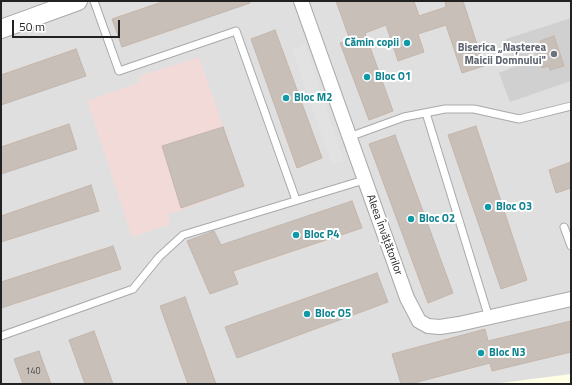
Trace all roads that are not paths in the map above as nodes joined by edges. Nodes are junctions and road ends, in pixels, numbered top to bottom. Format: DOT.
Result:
graph roads {
  1 [pos="78,1"];
  2 [pos="94,1"];
  3 [pos="300,1"];
  4 [pos="1,29"];
  5 [pos="571,106"];
  6 [pos="426,113"];
  7 [pos="349,137"];
  8 [pos="364,180"];
  9 [pos="296,200"];
  10 [pos="564,227"];
  11 [pos="571,246"];
  12 [pos="571,299"];
  13 [pos="489,318"];
  14 [pos="1,336"];
  1 -- 4 [label="street"];
  2 -- 9 [label="lane"];
  3 -- 7 [label="street, Aleea Învățătorilor"];
  5 -- 6 [label="lane"];
  6 -- 7 [label="lane"];
  6 -- 13 [label="lane"];
  7 -- 8 [label="street, Aleea Învățătorilor"];
  8 -- 9 [label="lane"];
  8 -- 13 [label="street, Aleea Învățătorilor"];
  9 -- 14 [label="lane"];
  10 -- 11 [label="lane"];
  12 -- 13 [label="street, Aleea Învățătorilor"];
}
